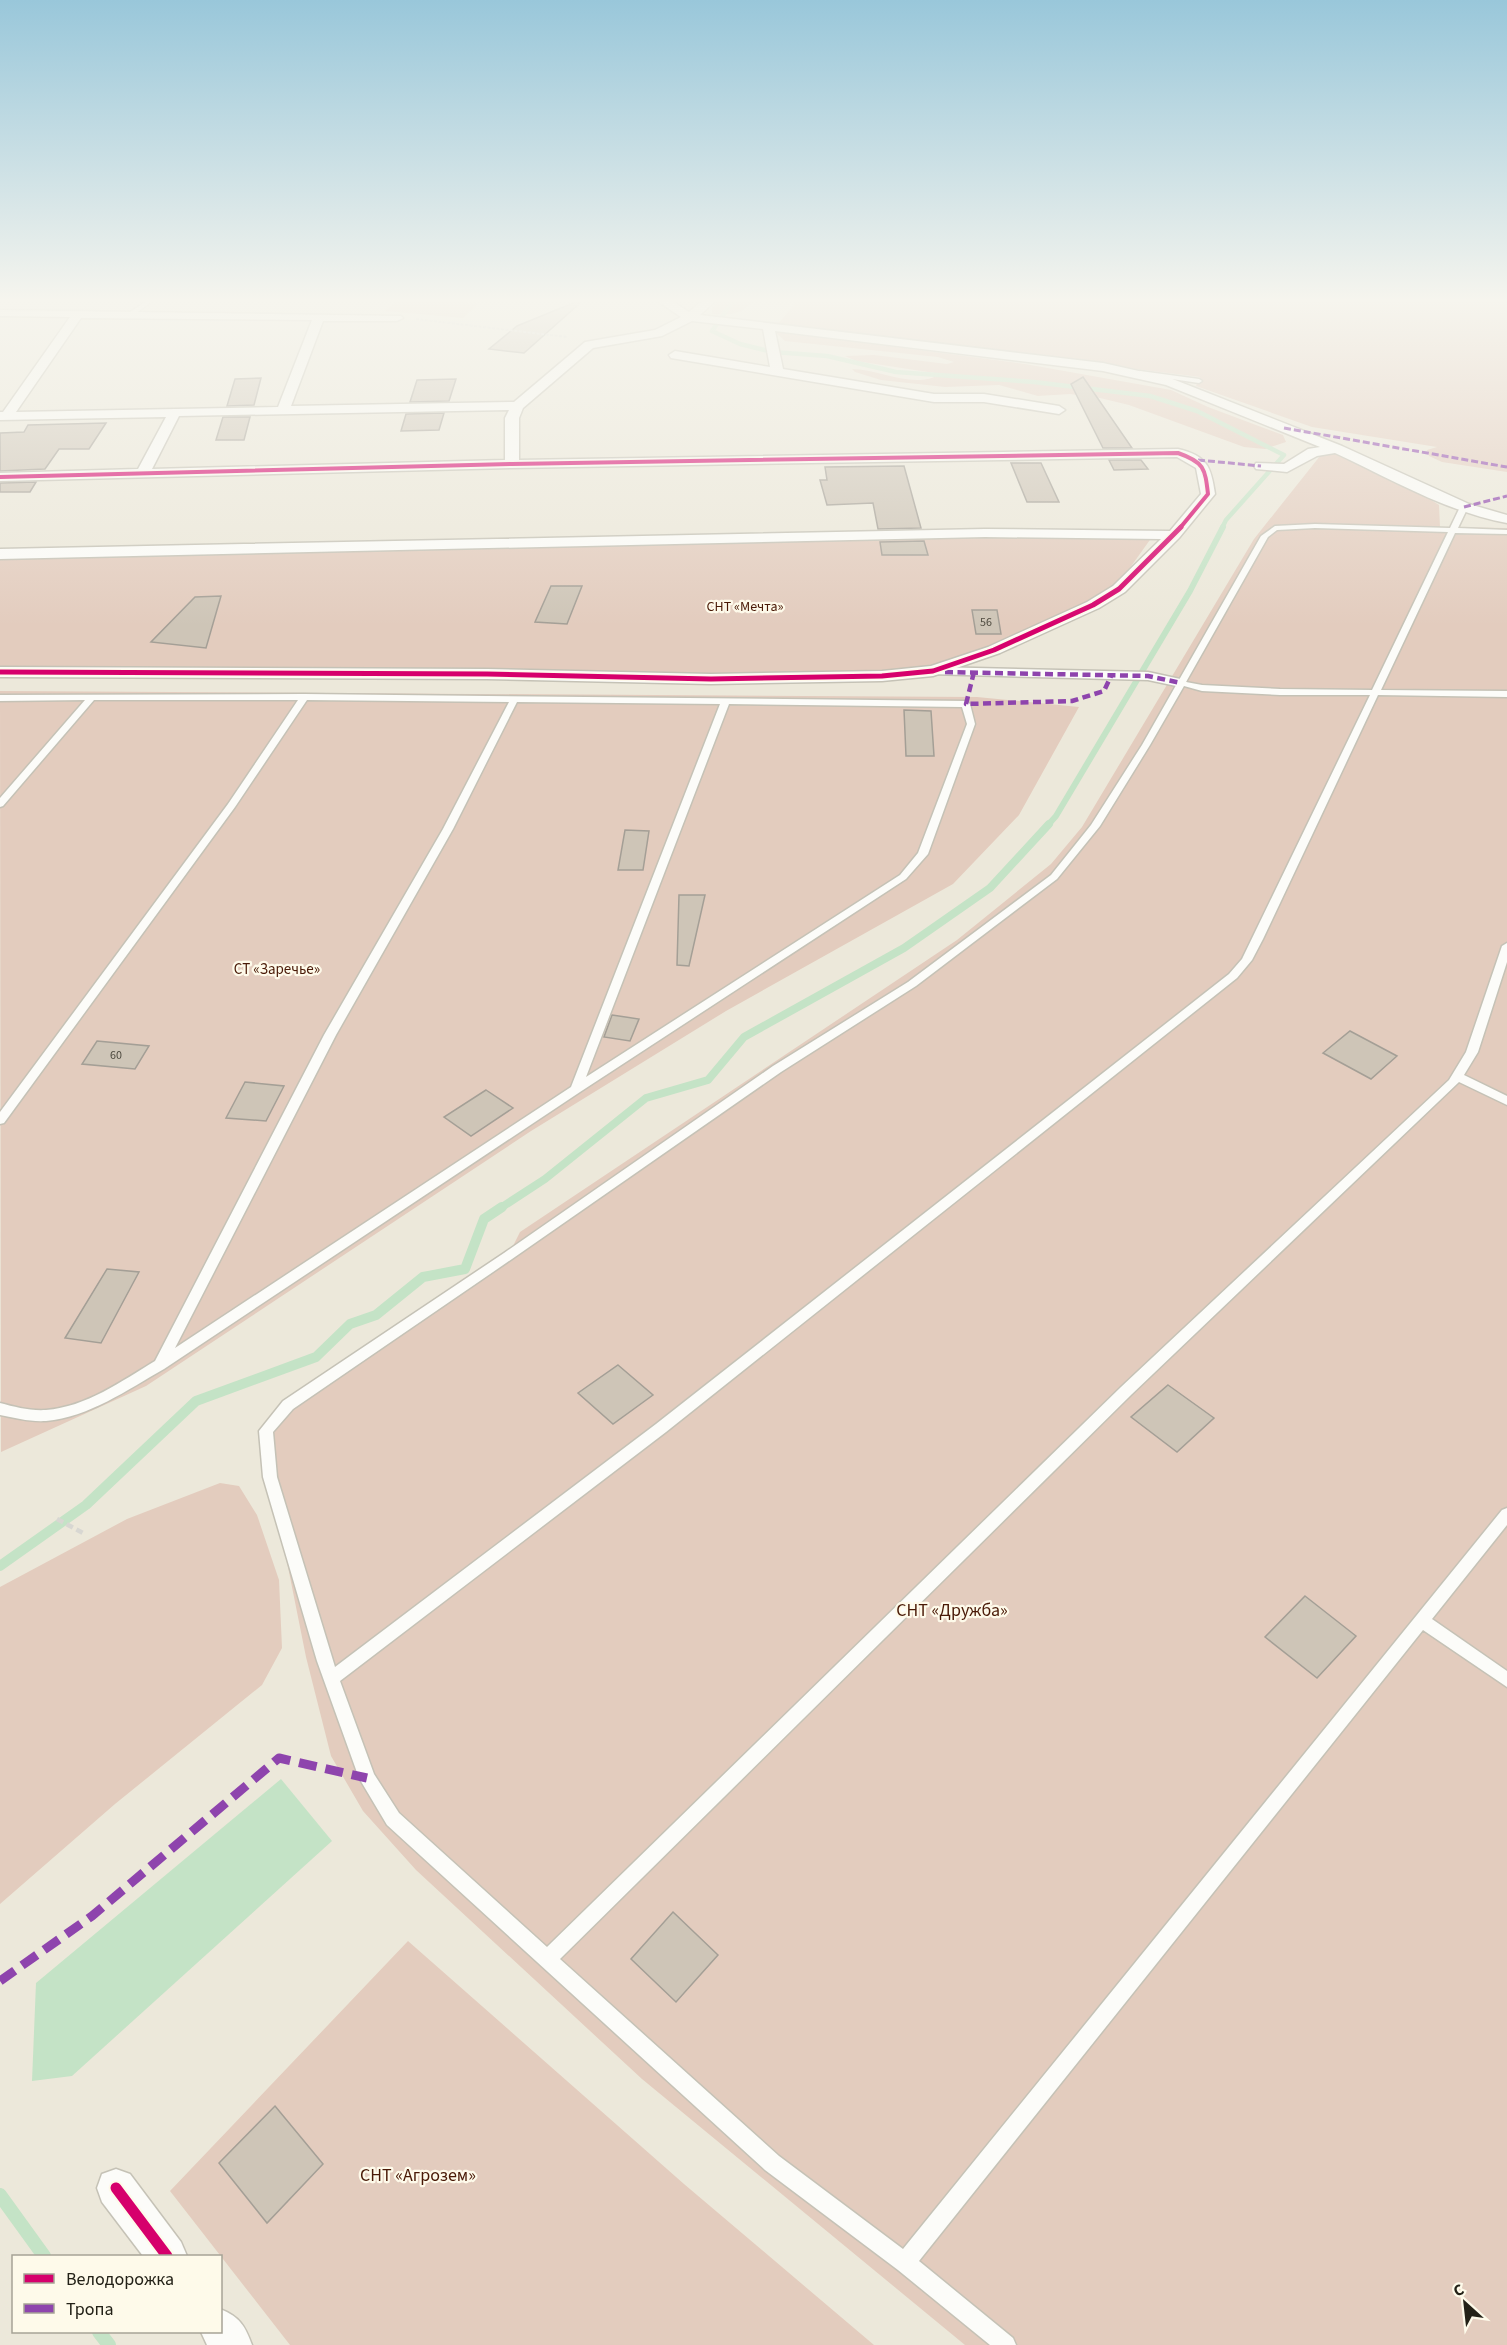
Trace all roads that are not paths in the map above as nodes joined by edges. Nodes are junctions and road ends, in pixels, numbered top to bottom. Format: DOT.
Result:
graph roads {
  1 [pos="434,407"];
  2 [pos="517,407"];
  3 [pos="1038,407"];
  4 [pos="1233,407"];
  5 [pos="283,410"];
  6 [pos="1059,411"];
  7 [pos="174,413"];
  8 [pos="4,416"];
  9 [pos="1337,449"];
  10 [pos="512,464"];
  11 [pos="1261,466"];
  12 [pos="143,474"];
  13 [pos="0,477"];
  14 [pos="1464,507"];
  15 [pos="1507,519"];
  16 [pos="1454,530"];
  17 [pos="1507,532"];
  18 [pos="1174,535"];
  19 [pos="0,554"];
  20 [pos="933,671"];
  21 [pos="0,672"];
  22 [pos="1180,683"];
  23 [pos="1374,693"];
  24 [pos="1507,694"];
  25 [pos="0,698"];
  26 [pos="92,698"];
  27 [pos="304,698"];
  28 [pos="514,700"];
  29 [pos="725,703"];
  30 [pos="0,804"];
  31 [pos="1507,946"];
  32 [pos="1457,1076"];
  33 [pos="576,1089"];
  34 [pos="1507,1101"];
  35 [pos="0,1120"];
  36 [pos="159,1365"];
  37 [pos="0,1409"];
  38 [pos="1507,1514"];
  39 [pos="1422,1620"];
  40 [pos="331,1679"];
  41 [pos="1507,1680"];
  42 [pos="547,1959"];
  43 [pos="116,2188"];
  44 [pos="166,2255"];
  45 [pos="905,2263"];
  46 [pos="222,2332"];
  47 [pos="232,2345"];
  48 [pos="1006,2345"];
  1 -- 5 [label="street"];
  2 -- 10 [label="street"];
  3 -- 6 [label="street"];
  4 -- 9 [label="street"];
  5 -- 7 [label="street"];
  7 -- 8 [label="street"];
  7 -- 12 [label="street"];
  9 -- 11 [label="street"];
  9 -- 14 [label="street"];
  10 -- 12 [label="street"];
  10 -- 18 [label="street"];
  12 -- 13 [label="street"];
  14 -- 15 [label="street"];
  14 -- 16 [label="lane"];
  16 -- 17 [label="lane"];
  16 -- 22 [label="lane"];
  16 -- 23 [label="lane"];
  18 -- 19 [label="street"];
  18 -- 20 [label="street"];
  20 -- 21 [label="street"];
  20 -- 22 [label="street"];
  22 -- 23 [label="lane"];
  22 -- 40 [label="lane"];
  23 -- 24 [label="lane"];
  23 -- 40 [label="lane"];
  25 -- 26 [label="lane"];
  26 -- 27 [label="lane"];
  26 -- 30 [label="lane"];
  27 -- 28 [label="lane"];
  27 -- 35 [label="lane"];
  28 -- 29 [label="lane"];
  28 -- 36 [label="lane"];
  29 -- 33 [label="lane"];
  29 -- 33 [label="lane"];
  31 -- 32 [label="lane"];
  32 -- 34 [label="lane"];
  32 -- 42 [label="lane"];
  33 -- 36 [label="lane"];
  36 -- 37 [label="lane"];
  38 -- 39 [label="lane"];
  39 -- 41 [label="lane"];
  39 -- 45 [label="lane"];
  40 -- 42 [label="lane"];
  42 -- 45 [label="lane"];
  43 -- 44 [label="street"];
  45 -- 48 [label="lane"];
  46 -- 47 [label="street"];
}
